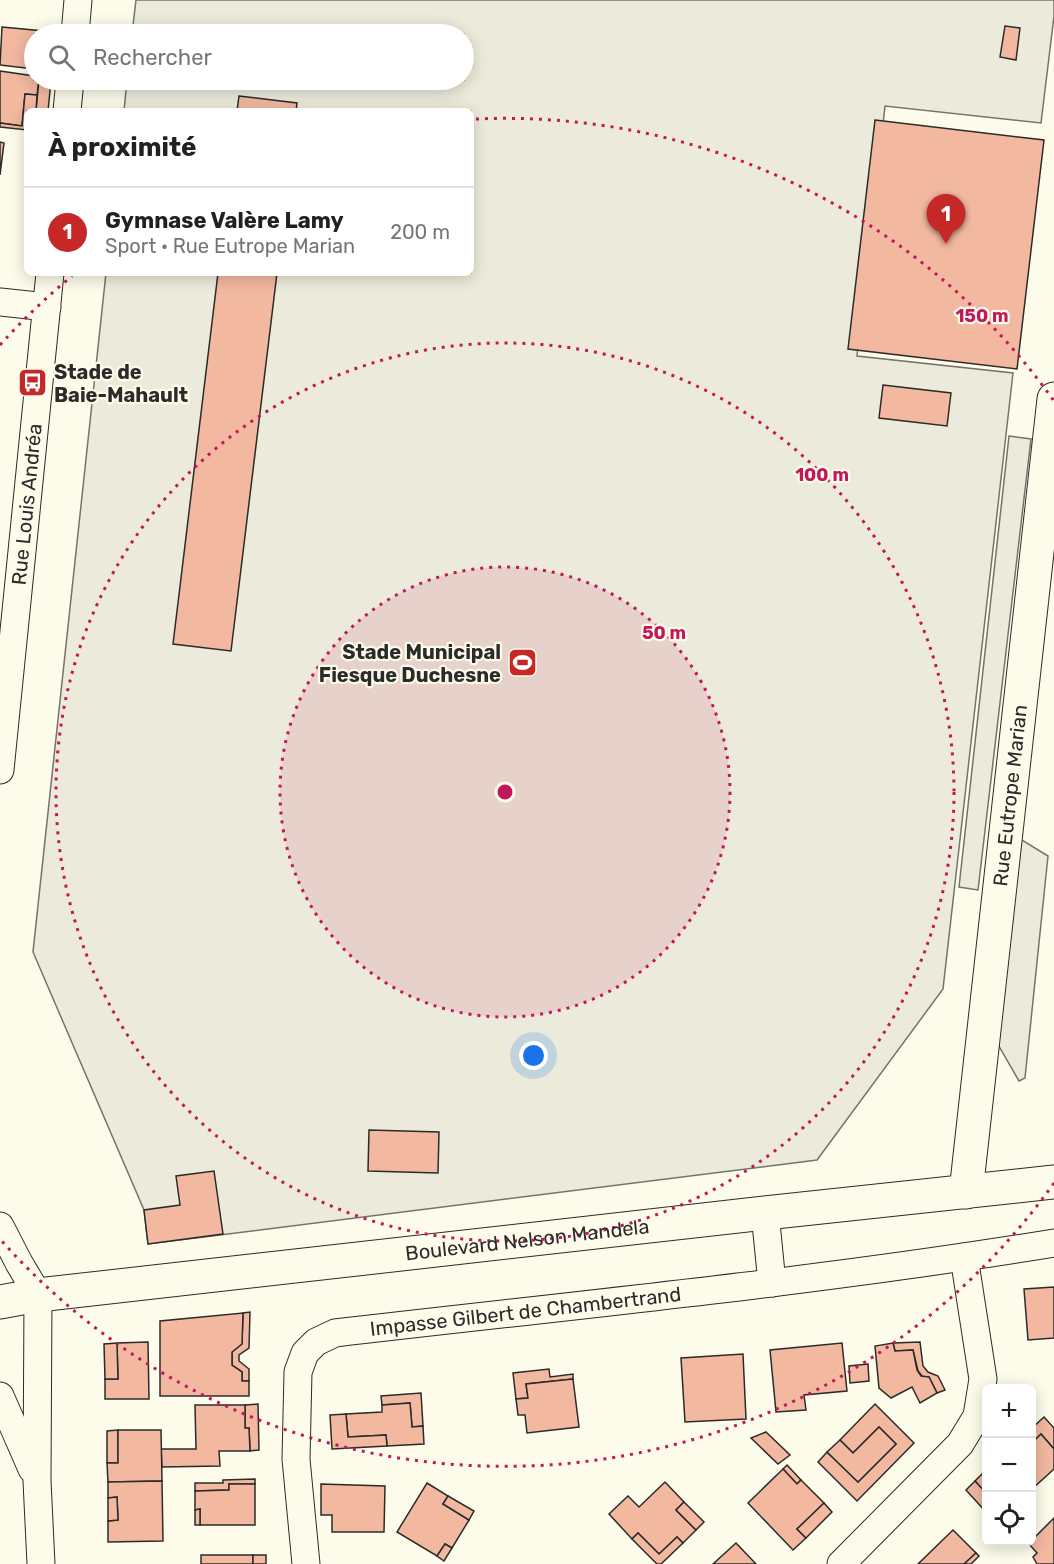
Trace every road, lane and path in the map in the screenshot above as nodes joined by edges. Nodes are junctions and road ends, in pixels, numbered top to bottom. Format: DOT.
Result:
graph roads {
  1 [pos="78,0"];
  2 [pos="76,24"];
  3 [pos="69,90"];
  4 [pos="67,108"];
  5 [pos="50,276"];
  6 [pos="0,302"];
  7 [pos="47,307"];
  8 [pos="1054,399"];
  9 [pos="0,768"];
  10 [pos="1054,1182"];
  11 [pos="966,1192"];
  12 [pos="765,1213"];
  13 [pos="0,1226"];
  14 [pos="1054,1243"];
  15 [pos="964,1257"];
  16 [pos="772,1283"];
  17 [pos="38,1295"];
  18 [pos="0,1302"];
  19 [pos="0,1396"];
  20 [pos="37,1481"];
  21 [pos="41,1564"];
  22 [pos="306,1564"];
  23 [pos="841,1564"];
  1 -- 2 [label="street"];
  3 -- 4 [label="street"];
  5 -- 7 [label="street, Rue Louis Andréa"];
  6 -- 7 [label="street"];
  7 -- 9 [label="street, Rue Louis Andréa"];
  8 -- 11 [label="main road, Rue Eutrope Marian"];
  10 -- 11 [label="main road, Boulevard Nelson Mandela"];
  11 -- 12 [label="main road, Boulevard Nelson Mandela"];
  12 -- 16 [label="street"];
  12 -- 17 [label="main road, Boulevard Nelson Mandela"];
  13 -- 17 [label="street"];
  14 -- 15 [label="street, Impasse Gilbert de Chambertrand"];
  15 -- 16 [label="street, Impasse Gilbert de Chambertrand"];
  15 -- 23 [label="street"];
  16 -- 22 [label="street, Impasse Gilbert de Chambertrand"];
  17 -- 18 [label="main road, Boulevard Nelson Mandela"];
  17 -- 20 [label="street"];
  19 -- 20 [label="street"];
  20 -- 21 [label="street"];
}
